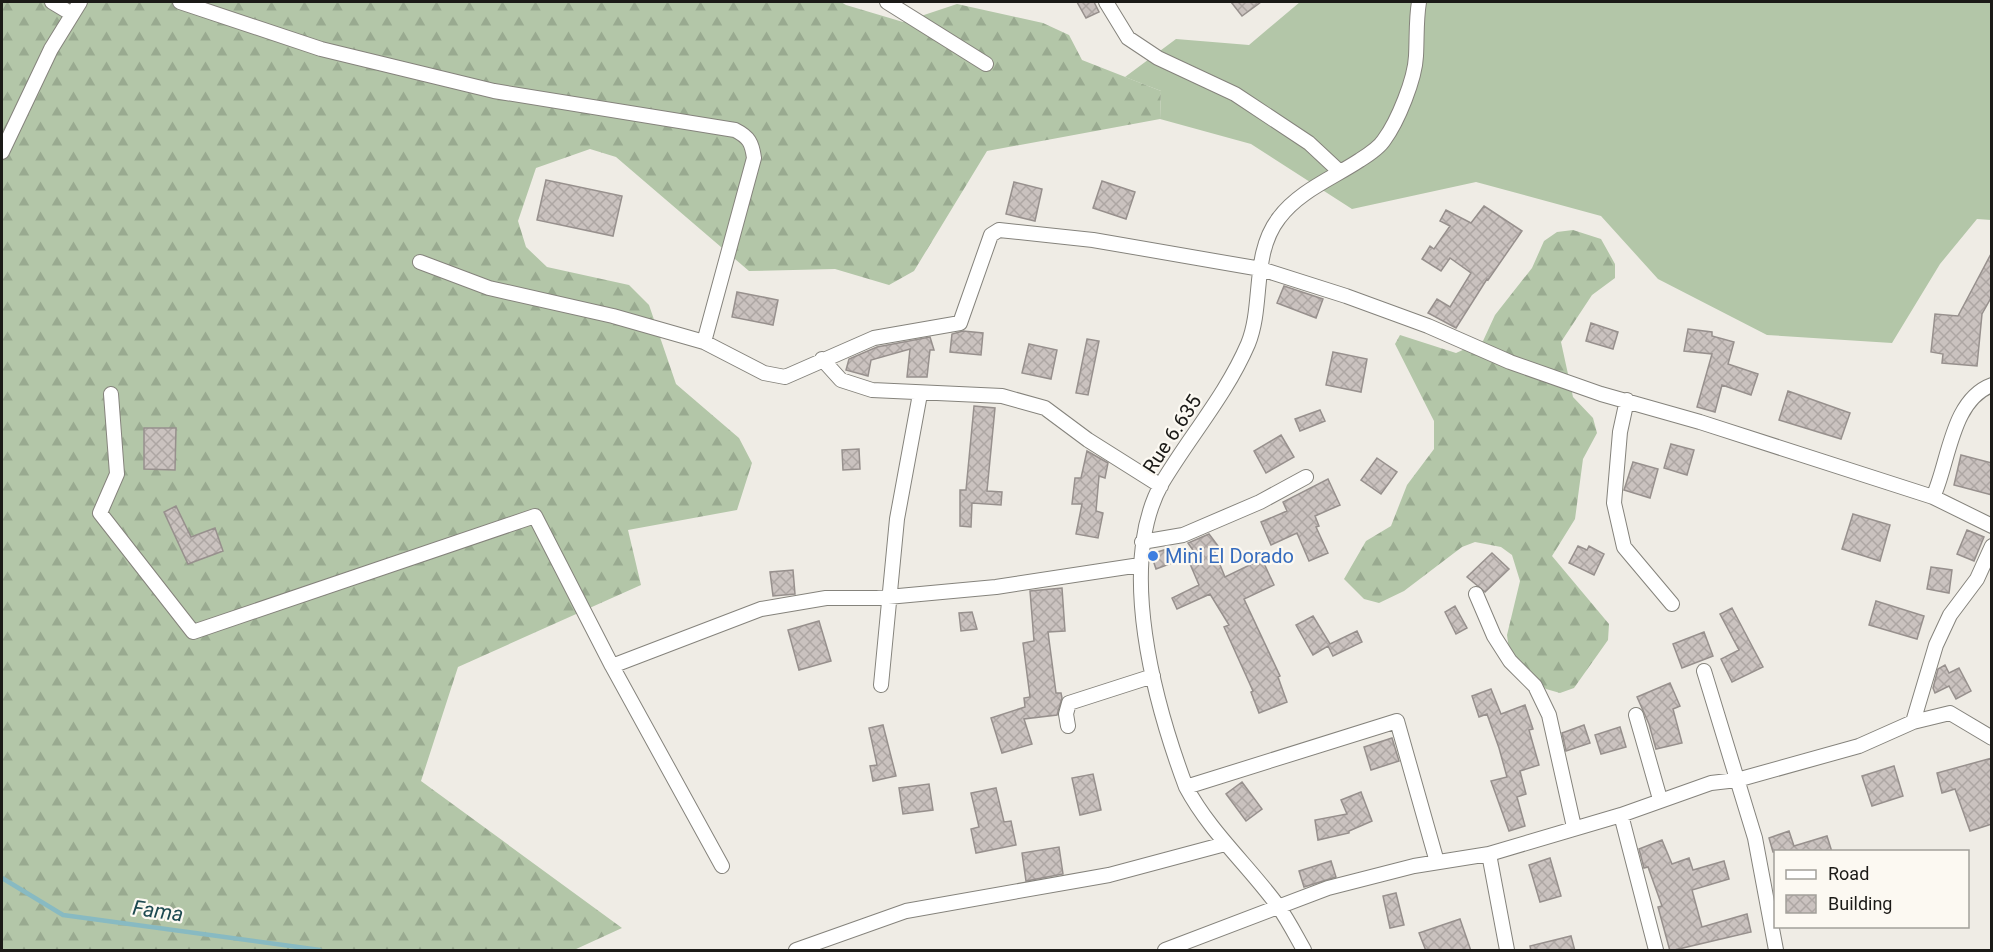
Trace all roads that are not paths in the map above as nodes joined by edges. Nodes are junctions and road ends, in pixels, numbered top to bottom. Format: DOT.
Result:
graph roads {
  1 [pos="52,2"];
  2 [pos="80,2"];
  3 [pos="180,2"];
  4 [pos="887,2"];
  5 [pos="1106,2"];
  6 [pos="1419,2"];
  7 [pos="72,14"];
  8 [pos="986,64"];
  9 [pos="2,152"];
  10 [pos="1339,171"];
  11 [pos="420,262"];
  12 [pos="1261,269"];
  13 [pos="704,342"];
  14 [pos="822,360"];
  15 [pos="1992,385"];
  16 [pos="111,394"];
  17 [pos="920,394"];
  18 [pos="1627,400"];
  19 [pos="1306,477"];
  20 [pos="1161,486"];
  21 [pos="1933,497"];
  22 [pos="1992,526"];
  23 [pos="1142,542"];
  24 [pos="1992,546"];
  25 [pos="1140,565"];
  26 [pos="1476,594"];
  27 [pos="891,596"];
  28 [pos="1672,604"];
  29 [pos="612,666"];
  30 [pos="1704,672"];
  31 [pos="1153,676"];
  32 [pos="881,685"];
  33 [pos="1636,715"];
  34 [pos="1913,722"];
  35 [pos="1068,726"];
  36 [pos="1992,738"];
  37 [pos="1737,780"];
  38 [pos="1186,787"];
  39 [pos="1660,799"];
  40 [pos="1621,815"];
  41 [pos="1574,828"];
  42 [pos="1225,844"];
  43 [pos="1489,854"];
  44 [pos="1437,862"];
  45 [pos="722,867"];
  46 [pos="1772,904"];
  47 [pos="1278,907"];
  48 [pos="1774,928"];
  49 [pos="1774,928"];
  50 [pos="1507,950"];
  51 [pos="796,951"];
  52 [pos="1165,951"];
  53 [pos="1304,951"];
  54 [pos="1656,951"];
  55 [pos="1776,951"];
  1 -- 7 [label="street"];
  2 -- 7 [label="street"];
  3 -- 13 [label="street"];
  4 -- 8 [label="street"];
  5 -- 10 [label="street"];
  6 -- 10 [label="street, Rue 6.635"];
  7 -- 9 [label="street"];
  10 -- 12 [label="street, Rue 6.635"];
  11 -- 13 [label="street"];
  12 -- 14 [label="street"];
  12 -- 18 [label="street"];
  12 -- 20 [label="street, Rue 6.635"];
  13 -- 14 [label="street"];
  14 -- 17 [label="street"];
  15 -- 21 [label="street"];
  16 -- 29 [label="street"];
  17 -- 20 [label="street"];
  17 -- 27 [label="street"];
  18 -- 21 [label="street"];
  18 -- 28 [label="street"];
  19 -- 23 [label="street"];
  20 -- 23 [label="street, Rue 6.635"];
  21 -- 22 [label="street"];
  23 -- 25 [label="street, Rue 6.635"];
  24 -- 34 [label="street"];
  25 -- 27 [label="street"];
  25 -- 31 [label="street, Rue 6.635"];
  26 -- 41 [label="street"];
  27 -- 29 [label="street"];
  27 -- 32 [label="street"];
  29 -- 45 [label="street"];
  30 -- 37 [label="street"];
  31 -- 35 [label="street"];
  31 -- 38 [label="street, Rue 6.635"];
  33 -- 39 [label="street"];
  34 -- 36 [label="street"];
  34 -- 37 [label="street"];
  37 -- 39 [label="street"];
  37 -- 46 [label="street"];
  38 -- 42 [label="street, Rue 6.635"];
  38 -- 44 [label="street"];
  39 -- 40 [label="street"];
  40 -- 41 [label="street"];
  40 -- 54 [label="street"];
  41 -- 43 [label="street"];
  42 -- 47 [label="street, Rue 6.635"];
  42 -- 51 [label="street"];
  43 -- 44 [label="street"];
  43 -- 50 [label="street"];
  44 -- 47 [label="street"];
  46 -- 48 [label="street"];
  47 -- 52 [label="street"];
  47 -- 53 [label="street, Rue 6.635"];
  49 -- 55 [label="street"];
}
